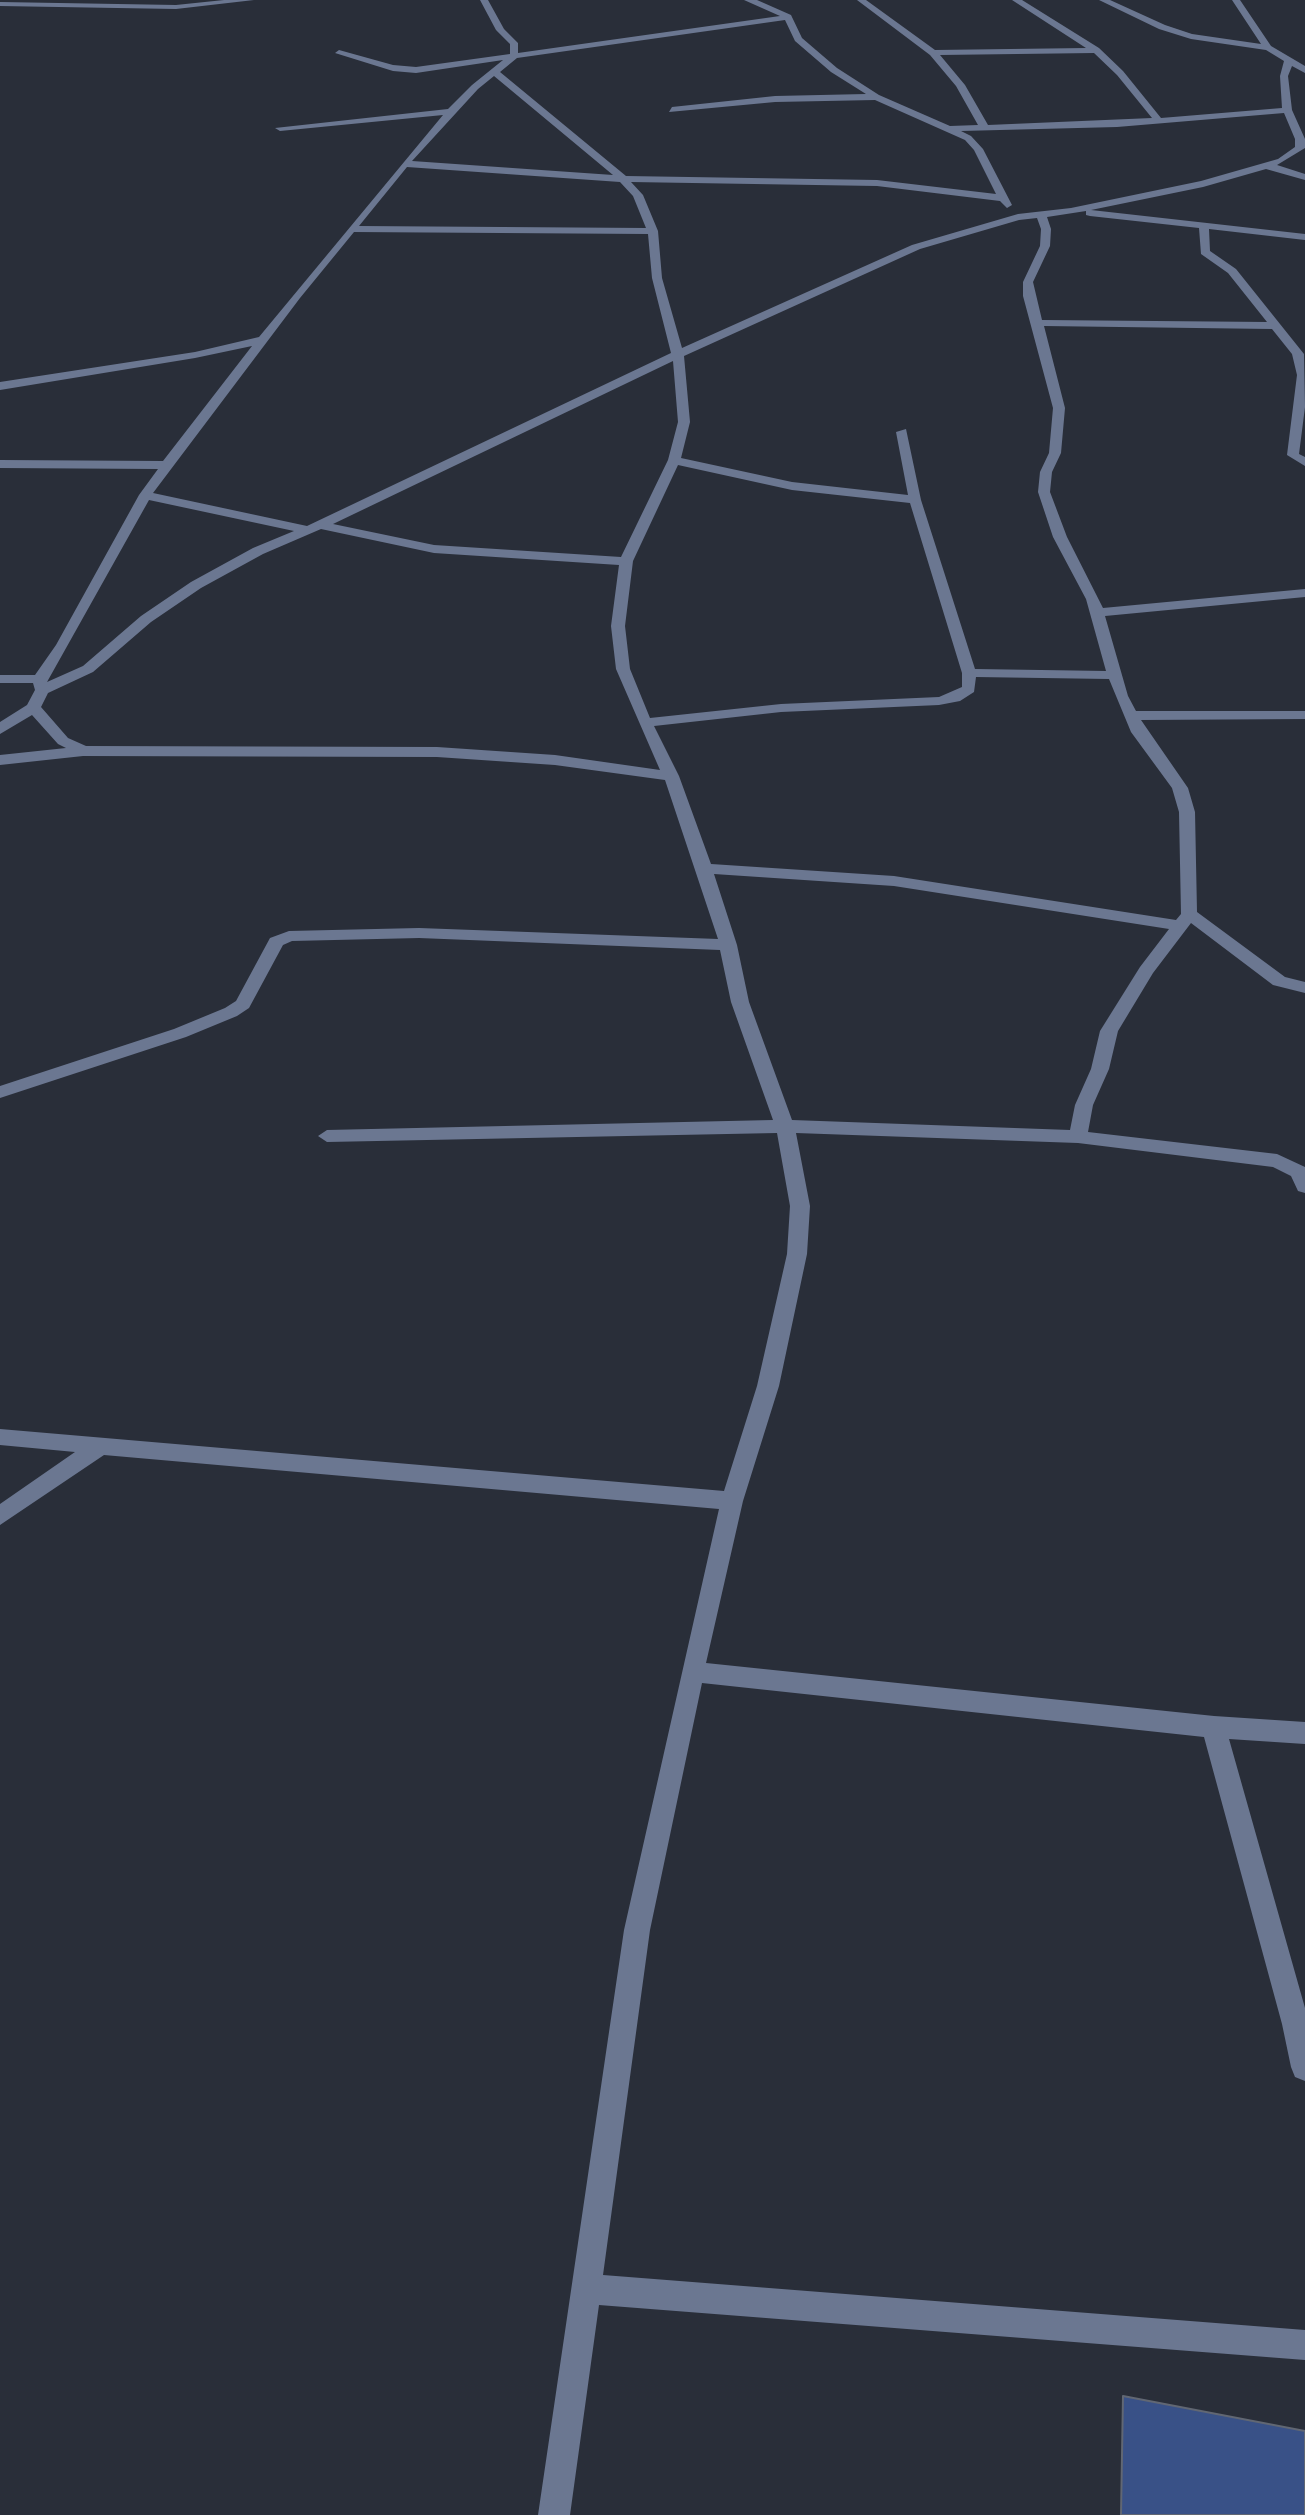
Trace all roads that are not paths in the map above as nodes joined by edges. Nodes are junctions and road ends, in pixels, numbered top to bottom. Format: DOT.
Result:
graph roads {
  1 [pos="250,0"];
  2 [pos="484,0"];
  3 [pos="748,0"];
  4 [pos="861,0"];
  5 [pos="1016,0"];
  6 [pos="1103,0"];
  7 [pos="1236,0"];
  8 [pos="774,3"];
  9 [pos="0,4"];
  10 [pos="788,17"];
  11 [pos="751,23"];
  12 [pos="798,39"];
  13 [pos="1268,48"];
  14 [pos="1096,50"];
  15 [pos="339,53"];
  16 [pos="933,53"];
  17 [pos="514,56"];
  18 [pos="1289,60"];
  19 [pos="1305,70"];
  20 [pos="494,71"];
  21 [pos="876,97"];
  22 [pos="672,110"];
  23 [pos="1287,110"];
  24 [pos="448,112"];
  25 [pos="1159,121"];
  26 [pos="984,127"];
  27 [pos="280,128"];
  28 [pos="950,129"];
  29 [pos="406,164"];
  30 [pos="1268,166"];
  31 [pos="1305,177"];
  32 [pos="623,179"];
  33 [pos="1002,198"];
  34 [pos="1071,211"];
  35 [pos="1041,215"];
  36 [pos="1018,217"];
  37 [pos="1204,226"];
  38 [pos="353,229"];
  39 [pos="653,231"];
  40 [pos="1305,237"];
  41 [pos="1037,323"];
  42 [pos="1278,326"];
  43 [pos="266,339"];
  44 [pos="1301,354"];
  45 [pos="678,356"];
  46 [pos="0,386"];
  47 [pos="902,432"];
  48 [pos="674,460"];
  49 [pos="1305,462"];
  50 [pos="0,464"];
  51 [pos="167,465"];
  52 [pos="145,495"];
  53 [pos="915,500"];
  54 [pos="314,528"];
  55 [pos="626,561"];
  56 [pos="1305,593"];
  57 [pos="1096,613"];
  58 [pos="969,673"];
  59 [pos="1115,675"];
  60 [pos="0,679"];
  61 [pos="41,685"];
  62 [pos="33,708"];
  63 [pos="1305,715"];
  64 [pos="1131,716"];
  65 [pos="645,723"];
  66 [pos="0,729"];
  67 [pos="83,751"];
  68 [pos="0,760"];
  69 [pos="671,776"];
  70 [pos="704,868"];
  71 [pos="1184,920"];
  72 [pos="728,945"];
  73 [pos="1305,988"];
  74 [pos="0,1092"];
  75 [pos="785,1126"];
  76 [pos="327,1136"];
  77 [pos="1078,1137"];
  78 [pos="1305,1186"];
  79 [pos="0,1437"];
  80 [pos="97,1448"];
  81 [pos="732,1501"];
  82 [pos="0,1516"];
  83 [pos="692,1672"];
  84 [pos="1214,1727"];
  85 [pos="1305,1733"];
  86 [pos="1305,2067"];
  87 [pos="588,2289"];
  88 [pos="1305,2345"];
  89 [pos="554,2515"];
  1 -- 9 [label="street"];
  2 -- 17 [label="street"];
  3 -- 8 [label="street"];
  4 -- 16 [label="street"];
  5 -- 14 [label="street"];
  6 -- 13 [label="street"];
  7 -- 13 [label="street"];
  8 -- 10 [label="street"];
  10 -- 11 [label="street"];
  10 -- 12 [label="street"];
  11 -- 12 [label="street"];
  11 -- 17 [label="street"];
  12 -- 21 [label="street"];
  13 -- 18 [label="street"];
  14 -- 16 [label="street"];
  14 -- 25 [label="street"];
  15 -- 17 [label="street"];
  16 -- 26 [label="street"];
  17 -- 20 [label="street"];
  18 -- 19 [label="street"];
  18 -- 23 [label="street"];
  20 -- 24 [label="street"];
  20 -- 32 [label="street"];
  21 -- 22 [label="street"];
  21 -- 28 [label="street"];
  23 -- 25 [label="street"];
  23 -- 30 [label="street"];
  24 -- 27 [label="street"];
  24 -- 29 [label="street"];
  25 -- 26 [label="street"];
  26 -- 28 [label="street"];
  28 -- 33 [label="street"];
  29 -- 32 [label="street"];
  29 -- 38 [label="street"];
  30 -- 31 [label="street"];
  30 -- 34 [label="street"];
  32 -- 33 [label="street"];
  32 -- 39 [label="street"];
  33 -- 36 [label="street"];
  34 -- 35 [label="street"];
  34 -- 37 [label="street"];
  35 -- 36 [label="street"];
  35 -- 41 [label="street"];
  36 -- 45 [label="street"];
  37 -- 40 [label="street"];
  37 -- 42 [label="street"];
  38 -- 39 [label="street"];
  38 -- 43 [label="street"];
  39 -- 45 [label="street"];
  41 -- 42 [label="street"];
  41 -- 57 [label="street"];
  42 -- 44 [label="street"];
  43 -- 46 [label="street"];
  43 -- 51 [label="street"];
  44 -- 49 [label="street"];
  45 -- 48 [label="street"];
  45 -- 54 [label="street"];
  47 -- 53 [label="street"];
  48 -- 53 [label="street"];
  48 -- 55 [label="street"];
  50 -- 51 [label="street"];
  51 -- 52 [label="street"];
  52 -- 54 [label="street"];
  52 -- 61 [label="street"];
  53 -- 58 [label="street"];
  54 -- 55 [label="street"];
  54 -- 61 [label="street"];
  55 -- 65 [label="street"];
  56 -- 57 [label="street"];
  57 -- 59 [label="street"];
  58 -- 59 [label="street"];
  58 -- 65 [label="street"];
  59 -- 64 [label="street"];
  60 -- 61 [label="street"];
  61 -- 62 [label="street"];
  62 -- 66 [label="street"];
  62 -- 67 [label="street"];
  63 -- 64 [label="street"];
  64 -- 71 [label="street"];
  65 -- 69 [label="street"];
  67 -- 68 [label="street"];
  67 -- 69 [label="street"];
  69 -- 70 [label="street"];
  70 -- 71 [label="street"];
  70 -- 72 [label="street"];
  71 -- 73 [label="street"];
  71 -- 77 [label="street"];
  72 -- 74 [label="street"];
  72 -- 75 [label="street"];
  75 -- 76 [label="street"];
  75 -- 77 [label="street"];
  75 -- 81 [label="street"];
  77 -- 78 [label="street"];
  79 -- 80 [label="street"];
  80 -- 81 [label="street"];
  80 -- 82 [label="street"];
  81 -- 83 [label="street"];
  83 -- 84 [label="street"];
  83 -- 87 [label="street"];
  84 -- 85 [label="street"];
  84 -- 86 [label="street"];
  87 -- 88 [label="street"];
  87 -- 89 [label="street"];
}
